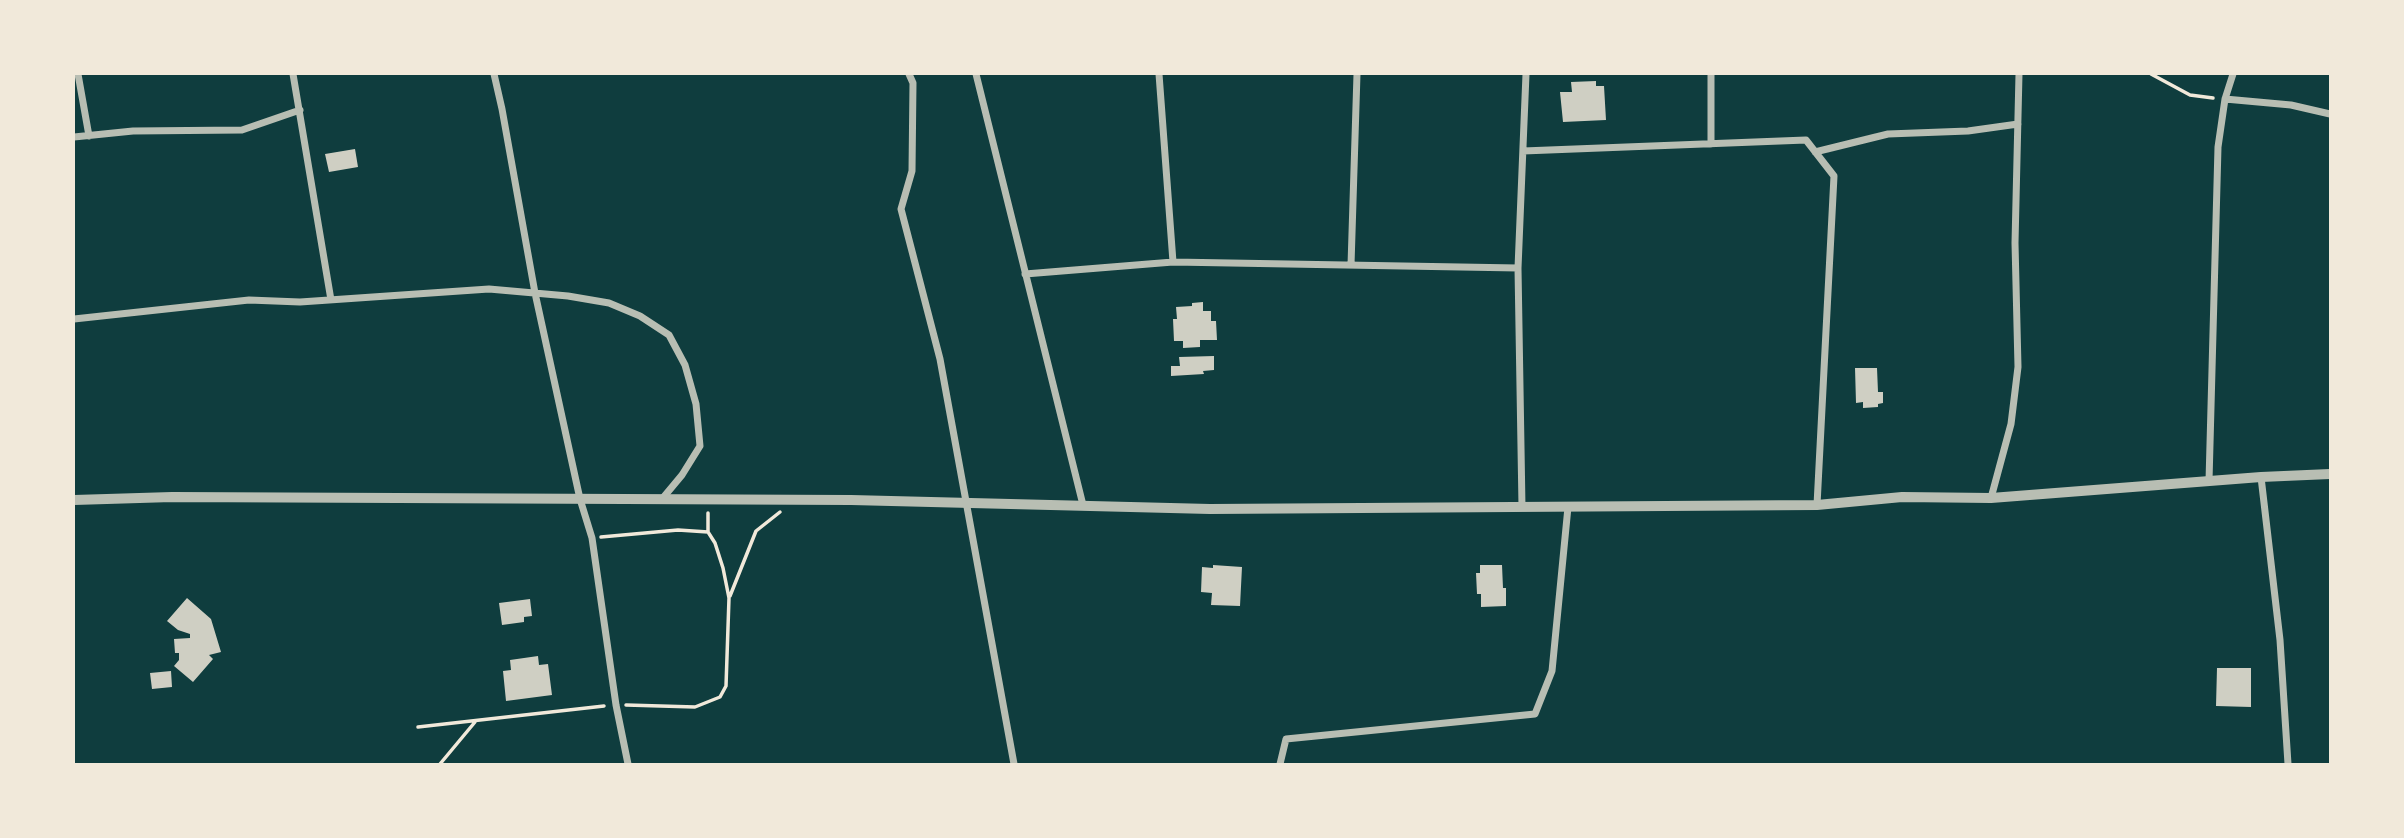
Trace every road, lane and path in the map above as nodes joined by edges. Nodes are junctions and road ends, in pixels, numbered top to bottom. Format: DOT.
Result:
graph roads {
  1 [pos="78,74"];
  2 [pos="293,74"];
  3 [pos="494,74"];
  4 [pos="909,74"];
  5 [pos="975,74"];
  6 [pos="1159,74"];
  7 [pos="1357,74"];
  8 [pos="1526,74"];
  9 [pos="1711,74"];
  10 [pos="2019,74"];
  11 [pos="2151,74"];
  12 [pos="2233,74"];
  13 [pos="2225,99"];
  14 [pos="300,110"];
  15 [pos="2330,114"];
  16 [pos="2018,124"];
  17 [pos="89,135"];
  18 [pos="74,137"];
  19 [pos="1711,144"];
  20 [pos="1522,151"];
  21 [pos="1815,152"];
  22 [pos="1173,262"];
  23 [pos="1351,265"];
  24 [pos="1518,268"];
  25 [pos="1025,274"];
  26 [pos="535,293"];
  27 [pos="331,300"];
  28 [pos="74,319"];
  29 [pos="2330,474"];
  30 [pos="2262,477"];
  31 [pos="2209,481"];
  32 [pos="1990,498"];
  33 [pos="580,499"];
  34 [pos="662,499"];
  35 [pos="707,499"];
  36 [pos="798,499"];
  37 [pos="74,500"];
  38 [pos="967,502"];
  39 [pos="1083,505"];
  40 [pos="1817,505"];
  41 [pos="1568,506"];
  42 [pos="1522,507"];
  43 [pos="708,532"];
  44 [pos="592,538"];
  45 [pos="729,598"];
  46 [pos="616,705"];
  47 [pos="477,720"];
  48 [pos="418,727"];
  49 [pos="440,765"];
  50 [pos="628,765"];
  51 [pos="1014,765"];
  52 [pos="1280,765"];
  53 [pos="2288,765"];
  1 -- 17 [label="street"];
  2 -- 14 [label="street"];
  3 -- 26 [label="street"];
  4 -- 38 [label="street"];
  5 -- 25 [label="street"];
  6 -- 22 [label="street"];
  7 -- 23 [label="street"];
  8 -- 20 [label="street"];
  9 -- 19 [label="street"];
  10 -- 16 [label="street"];
  11 -- 13 [label="path"];
  12 -- 13 [label="street"];
  13 -- 15 [label="street"];
  13 -- 31 [label="street"];
  14 -- 17 [label="street"];
  14 -- 27 [label="street"];
  16 -- 21 [label="street"];
  16 -- 32 [label="street"];
  17 -- 18 [label="street"];
  19 -- 20 [label="street"];
  19 -- 21 [label="street"];
  20 -- 24 [label="street"];
  21 -- 40 [label="street"];
  22 -- 23 [label="street"];
  22 -- 25 [label="street"];
  23 -- 24 [label="street"];
  24 -- 42 [label="street"];
  25 -- 39 [label="street"];
  26 -- 27 [label="street"];
  26 -- 33 [label="street"];
  26 -- 34 [label="street"];
  27 -- 28 [label="street"];
  29 -- 30 [label="street"];
  30 -- 31 [label="street"];
  30 -- 53 [label="street"];
  31 -- 32 [label="street"];
  32 -- 40 [label="street"];
  33 -- 34 [label="street"];
  33 -- 37 [label="street"];
  33 -- 44 [label="street"];
  34 -- 35 [label="street"];
  35 -- 36 [label="street"];
  35 -- 43 [label="path"];
  36 -- 38 [label="street"];
  36 -- 45 [label="path"];
  38 -- 39 [label="street"];
  38 -- 51 [label="street"];
  39 -- 42 [label="street"];
  40 -- 41 [label="street"];
  41 -- 42 [label="street"];
  41 -- 52 [label="street"];
  43 -- 44 [label="path"];
  43 -- 45 [label="path"];
  44 -- 46 [label="street"];
  45 -- 46 [label="path"];
  46 -- 47 [label="path"];
  46 -- 50 [label="street"];
  47 -- 48 [label="path"];
  47 -- 49 [label="path"];
}
